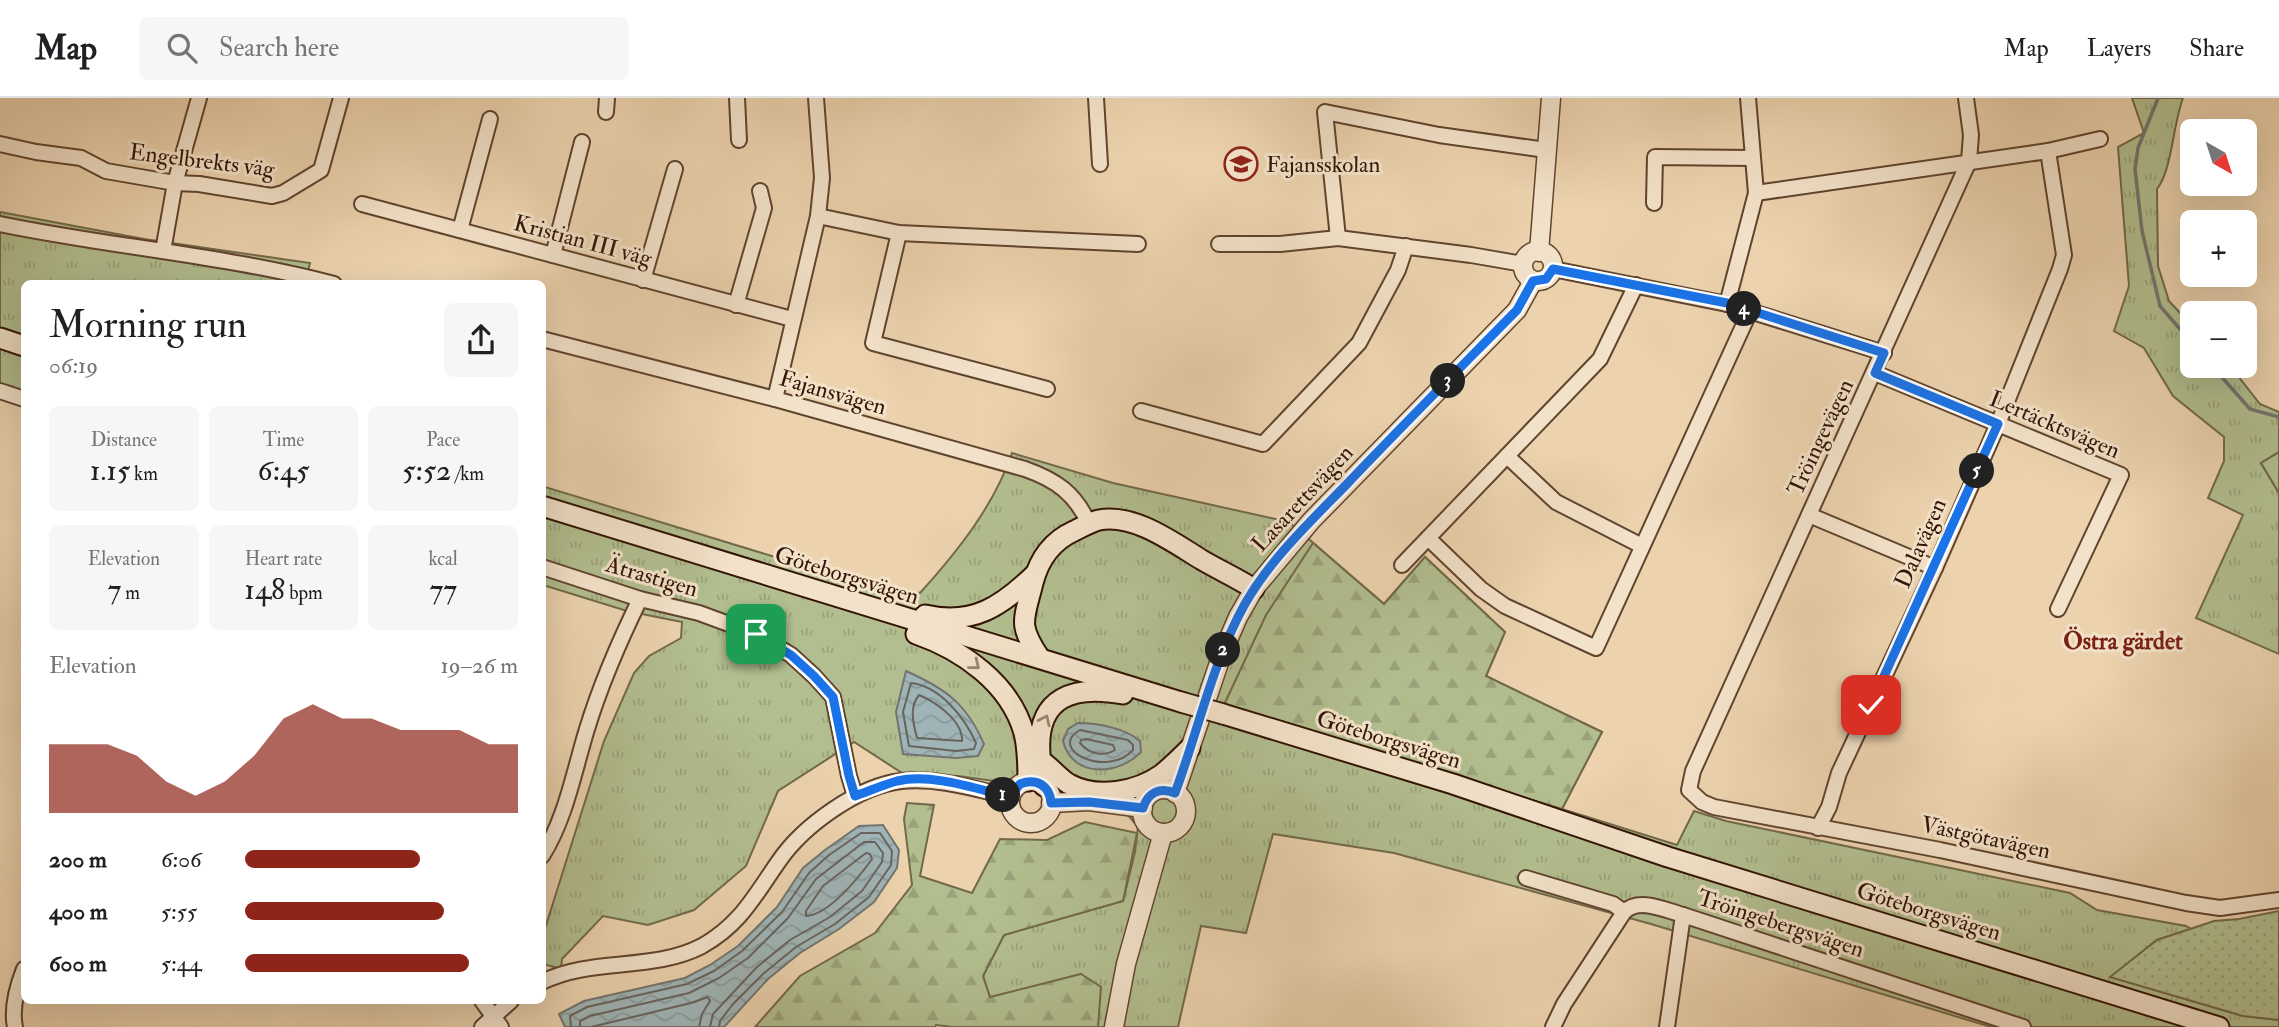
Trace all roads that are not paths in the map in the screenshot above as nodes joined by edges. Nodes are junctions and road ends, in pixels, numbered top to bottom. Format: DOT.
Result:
graph roads {
  1 [pos="199,98"];
  2 [pos="341,98"];
  3 [pos="737,98"];
  4 [pos="816,98"];
  5 [pos="1097,98"];
  6 [pos="1551,98"];
  7 [pos="1748,98"];
  8 [pos="1966,98"];
  9 [pos="490,119"];
  10 [pos="2100,139"];
  11 [pos="739,140"];
  12 [pos="582,142"];
  13 [pos="0,144"];
  14 [pos="1546,149"];
  15 [pos="2048,150"];
  16 [pos="1752,158"];
  17 [pos="1969,161"];
  18 [pos="1100,164"];
  19 [pos="675,170"];
  20 [pos="175,183"];
  21 [pos="760,191"];
  22 [pos="1756,192"];
  23 [pos="1654,203"];
  24 [pos="362,204"];
  25 [pos="817,215"];
  26 [pos="0,224"];
  27 [pos="460,230"];
  28 [pos="899,233"];
  29 [pos="1338,238"];
  30 [pos="1138,244"];
  31 [pos="1219,244"];
  32 [pos="1406,246"];
  33 [pos="163,251"];
  34 [pos="1539,252"];
  35 [pos="553,255"];
  36 [pos="1523,264"];
  37 [pos="1553,269"];
  38 [pos="317,280"];
  39 [pos="643,280"];
  40 [pos="1533,281"];
  41 [pos="1636,285"];
  42 [pos="1727,303"];
  43 [pos="736,305"];
  44 [pos="1750,311"];
  45 [pos="792,319"];
  46 [pos="0,338"];
  47 [pos="546,340"];
  48 [pos="21,345"];
  49 [pos="1884,353"];
  50 [pos="1875,373"];
  51 [pos="1047,389"];
  52 [pos="0,391"];
  53 [pos="21,398"];
  54 [pos="775,399"];
  55 [pos="1141,411"];
  56 [pos="1998,424"];
  57 [pos="1507,456"];
  58 [pos="546,507"];
  59 [pos="1809,515"];
  60 [pos="1089,524"];
  61 [pos="1428,538"];
  62 [pos="1642,546"];
  63 [pos="1402,565"];
  64 [pos="546,568"];
  65 [pos="1935,568"];
  66 [pos="1035,573"];
  67 [pos="765,575"];
  68 [pos="1254,589"];
  69 [pos="828,594"];
  70 [pos="640,599"];
  71 [pos="2058,609"];
  72 [pos="1040,658"];
  73 [pos="1180,706"];
  74 [pos="1190,748"];
  75 [pos="1040,760"];
  76 [pos="1041,790"];
  77 [pos="1689,790"];
  78 [pos="1175,793"];
  79 [pos="855,796"];
  80 [pos="1010,797"];
  81 [pos="1143,808"];
  82 [pos="1818,828"];
  83 [pos="1163,833"];
  84 [pos="546,848"];
  85 [pos="1527,878"];
  86 [pos="2279,900"];
  87 [pos="1624,912"];
  88 [pos="1683,915"];
  89 [pos="21,977"];
  90 [pos="546,980"];
  91 [pos="484,1004"];
  92 [pos="509,1004"];
  93 [pos="497,1021"];
  94 [pos="15,1027"];
  95 [pos="482,1027"];
  96 [pos="1114,1027"];
  97 [pos="1553,1027"];
  98 [pos="1667,1027"];
  99 [pos="2023,1027"];
  100 [pos="2219,1027"];
  1 -- 20 [label="street"];
  2 -- 20 [label="street, Engelbrekts väg"];
  3 -- 11 [label="street"];
  4 -- 25 [label="street"];
  5 -- 18 [label="street"];
  6 -- 14 [label="street"];
  7 -- 16 [label="street"];
  8 -- 17 [label="street, Tröingevägen"];
  9 -- 27 [label="street"];
  10 -- 15 [label="street"];
  12 -- 35 [label="street"];
  13 -- 20 [label="street, Engelbrekts väg"];
  14 -- 29 [label="street"];
  14 -- 34 [label="street"];
  15 -- 17 [label="street"];
  15 -- 56 [label="street, Dalavägen"];
  16 -- 22 [label="street"];
  16 -- 23 [label="street"];
  17 -- 22 [label="street"];
  17 -- 49 [label="street, Tröingevägen"];
  19 -- 39 [label="street"];
  20 -- 33 [label="street"];
  21 -- 43 [label="street"];
  22 -- 42 [label="street"];
  24 -- 27 [label="street, Kristian III väg"];
  25 -- 28 [label="street"];
  25 -- 45 [label="street"];
  26 -- 33 [label="street"];
  27 -- 35 [label="street, Kristian III väg"];
  28 -- 30 [label="street"];
  28 -- 51 [label="street"];
  29 -- 31 [label="street"];
  29 -- 32 [label="street"];
  32 -- 36 [label="street"];
  32 -- 55 [label="street"];
  33 -- 38 [label="street"];
  34 -- 36 [label="street"];
  34 -- 37 [label="street"];
  35 -- 39 [label="street, Kristian III väg"];
  36 -- 40 [label="street"];
  37 -- 40 [label="street, Lasarettsvägen"];
  37 -- 41 [label="street"];
  39 -- 43 [label="street, Kristian III väg"];
  40 -- 68 [label="street, Lasarettsvägen"];
  41 -- 42 [label="street"];
  41 -- 57 [label="street"];
  42 -- 44 [label="street"];
  43 -- 45 [label="street, Kristian III väg"];
  44 -- 49 [label="street"];
  44 -- 62 [label="street"];
  45 -- 54 [label="street"];
  46 -- 48 [label="main road"];
  47 -- 54 [label="street, Fajansvägen"];
  49 -- 50 [label="street, Tröingevägen"];
  50 -- 56 [label="street, Lertäcktsvägen"];
  50 -- 59 [label="street, Tröingevägen"];
  52 -- 53 [label="street"];
  54 -- 60 [label="street, Fajansvägen"];
  56 -- 65 [label="street, Dalavägen"];
  56 -- 71 [label="street, Lertäcktsvägen"];
  57 -- 61 [label="street"];
  57 -- 62 [label="street"];
  58 -- 67 [label="main road, Göteborgsvägen"];
  59 -- 65 [label="street"];
  59 -- 77 [label="street, Tröingevägen"];
  60 -- 66 [label="main road"];
  60 -- 68 [label="main road"];
  61 -- 62 [label="street"];
  61 -- 63 [label="street"];
  64 -- 70 [label="street, Ätrastigen"];
  65 -- 82 [label="street, Dalavägen"];
  66 -- 67 [label="main road"];
  66 -- 72 [label="main road"];
  67 -- 69 [label="main road, Göteborgsvägen"];
  68 -- 74 [label="street, Lasarettsvägen"];
  69 -- 72 [label="main road, Göteborgsvägen"];
  69 -- 76 [label="main road, one-way"];
  70 -- 79 [label="street, Ätrastigen"];
  70 -- 84 [label="street"];
  72 -- 73 [label="main road, Göteborgsvägen"];
  75 -- 73 [label="main road, one-way"];
  73 -- 100 [label="main road, Göteborgsvägen, bridge"];
  74 -- 75 [label="main road"];
  74 -- 78 [label="street, Lasarettsvägen"];
  75 -- 76 [label="main road"];
  76 -- 80 [label="street"];
  76 -- 80 [label="street"];
  76 -- 81 [label="street"];
  77 -- 82 [label="street, Västgötavägen"];
  78 -- 81 [label="street"];
  78 -- 83 [label="street"];
  79 -- 80 [label="street"];
  79 -- 90 [label="street"];
  81 -- 83 [label="street"];
  82 -- 86 [label="street, Västgötavägen"];
  83 -- 96 [label="street"];
  85 -- 87 [label="street"];
  87 -- 88 [label="street, Tröingebergsvägen"];
  87 -- 97 [label="street"];
  88 -- 98 [label="street"];
  88 -- 99 [label="street, Tröingebergsvägen"];
  89 -- 94 [label="street"];
  91 -- 93 [label="street"];
  92 -- 93 [label="street"];
  93 -- 95 [label="street"];
}
